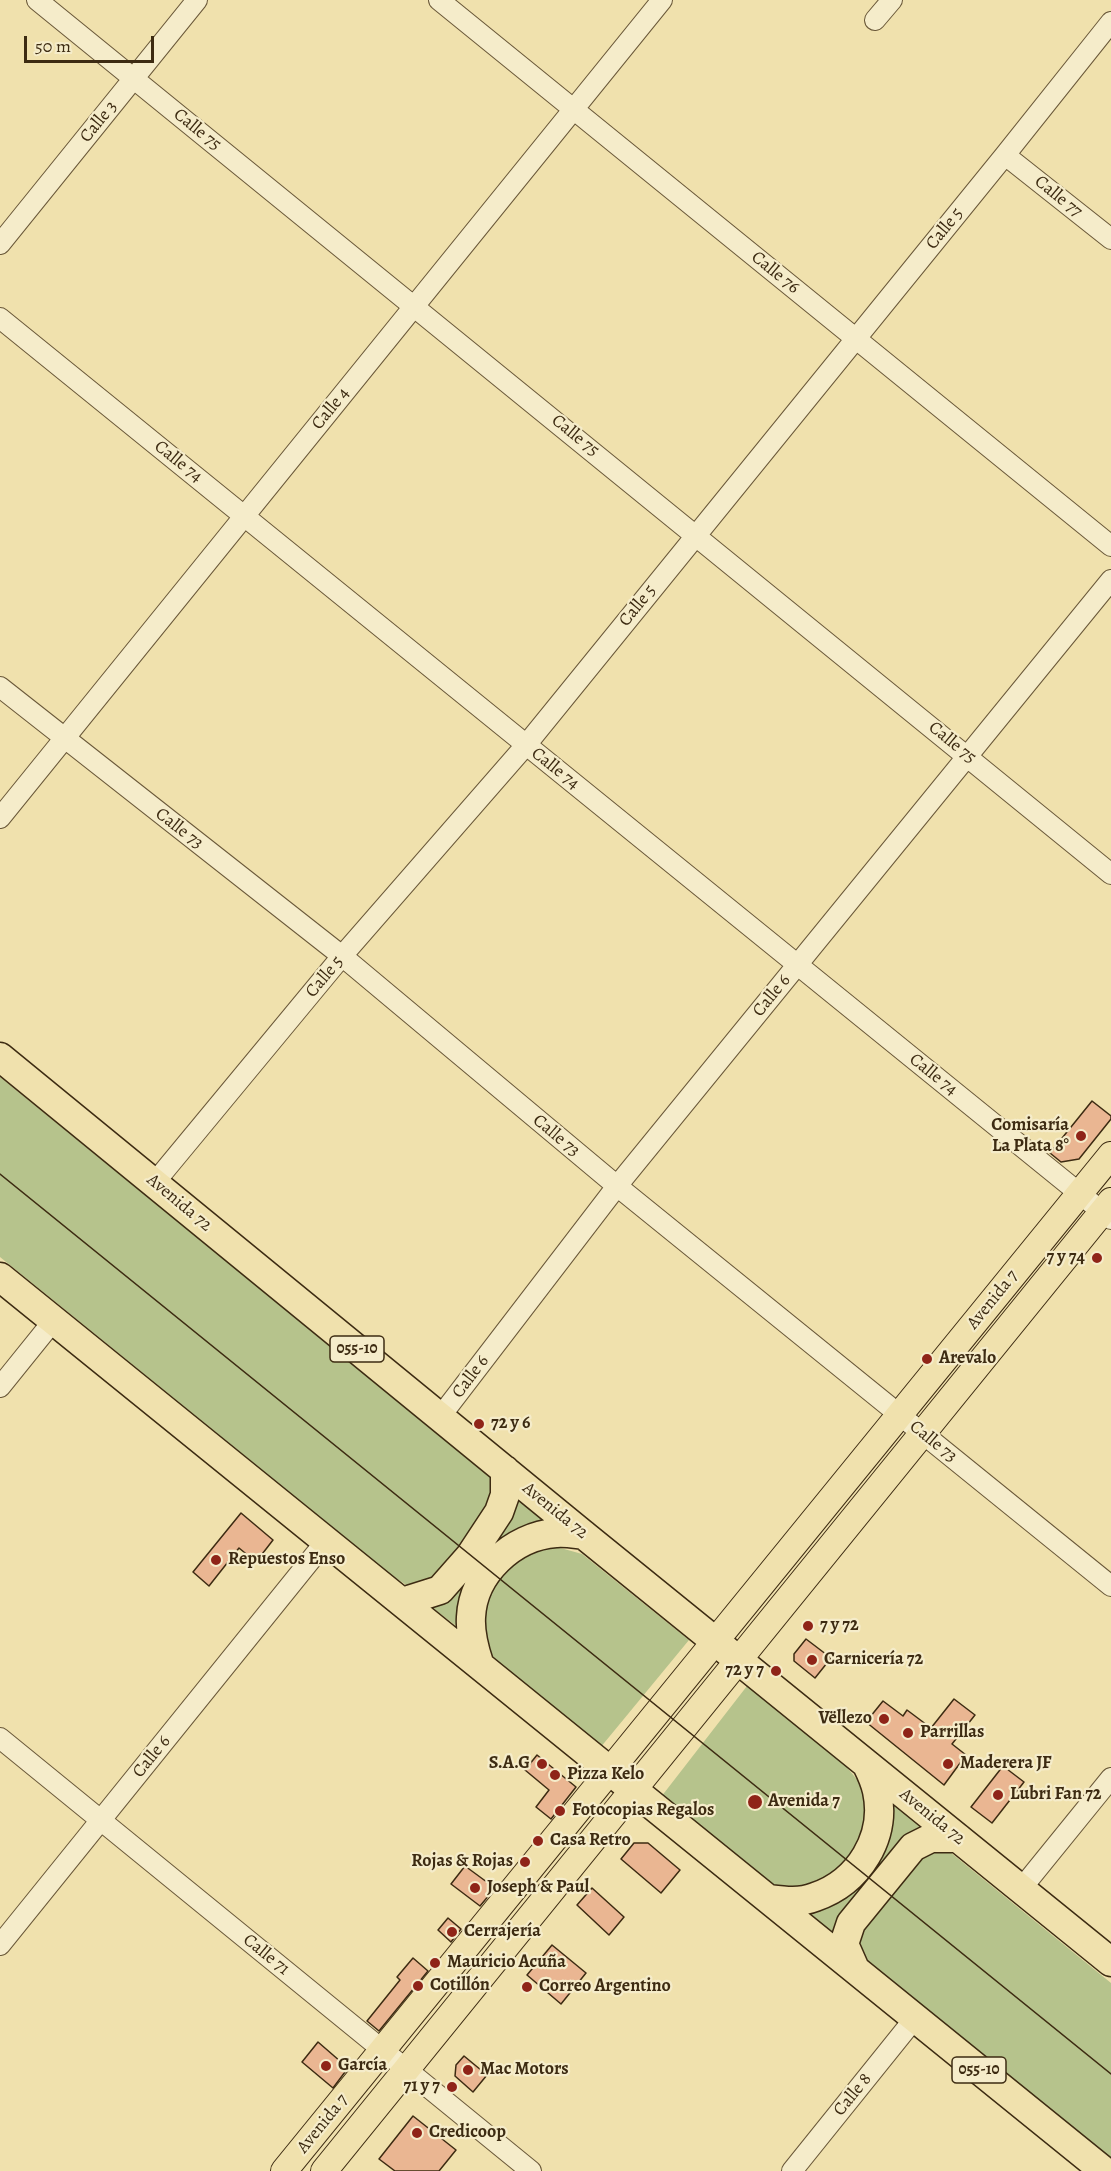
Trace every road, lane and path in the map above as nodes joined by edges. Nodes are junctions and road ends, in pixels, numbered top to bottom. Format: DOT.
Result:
graph roads {
  1 [pos="38,0"];
  2 [pos="197,0"];
  3 [pos="439,0"];
  4 [pos="662,0"];
  5 [pos="892,0"];
  6 [pos="875,20"];
  7 [pos="1111,22"];
  8 [pos="134,78"];
  9 [pos="573,109"];
  10 [pos="1005,155"];
  11 [pos="1111,239"];
  12 [pos="0,244"];
  13 [pos="414,306"];
  14 [pos="0,318"];
  15 [pos="855,338"];
  16 [pos="244,516"];
  17 [pos="696,535"];
  18 [pos="1111,546"];
  19 [pos="1111,580"];
  20 [pos="0,687"];
  21 [pos="64,739"];
  22 [pos="526,745"];
  23 [pos="968,755"];
  24 [pos="0,818"];
  25 [pos="1111,873"];
  26 [pos="342,956"];
  27 [pos="797,965"];
  28 [pos="0,1057"];
  29 [pos="1111,1155"];
  30 [pos="155,1182"];
  31 [pos="616,1186"];
  32 [pos="1080,1193"];
  33 [pos="1108,1210"];
  34 [pos="0,1277"];
  35 [pos="54,1320"];
  36 [pos="0,1387"];
  37 [pos="900,1415"];
  38 [pos="440,1417"];
  39 [pos="922,1434"];
  40 [pos="505,1470"];
  41 [pos="584,1535"];
  42 [pos="326,1541"];
  43 [pos="1111,1586"];
  44 [pos="402,1602"];
  45 [pos="715,1640"];
  46 [pos="739,1659"];
  47 [pos="479,1663"];
  48 [pos="0,1738"];
  49 [pos="867,1765"];
  50 [pos="609,1770"];
  51 [pos="1111,1778"];
  52 [pos="633,1790"];
  53 [pos="101,1820"];
  54 [pos="958,1838"];
  55 [pos="1021,1889"];
  56 [pos="769,1899"];
  57 [pos="0,1945"];
  58 [pos="1111,1962"];
  59 [pos="855,1969"];
  60 [pos="915,2018"];
  61 [pos="382,2050"];
  62 [pos="406,2069"];
  63 [pos="284,2171"];
  64 [pos="324,2171"];
  65 [pos="531,2171"];
  66 [pos="792,2171"];
  67 [pos="1104,2171"];
  1 -- 8 [label="street, Calle 75"];
  2 -- 8 [label="street, Calle 3"];
  3 -- 9 [label="street, Calle 76"];
  4 -- 9 [label="street, Calle 4"];
  5 -- 6 [label="street"];
  7 -- 10 [label="street, Calle 5"];
  8 -- 12 [label="street, Calle 3"];
  8 -- 13 [label="street, Calle 75"];
  9 -- 13 [label="street, Calle 4"];
  9 -- 15 [label="street, Calle 76"];
  10 -- 11 [label="street, Calle 77"];
  10 -- 15 [label="street, Calle 5"];
  13 -- 16 [label="street, Calle 4"];
  13 -- 17 [label="street, Calle 75"];
  14 -- 16 [label="street, Calle 74"];
  15 -- 17 [label="street, Calle 5"];
  15 -- 18 [label="street, Calle 76"];
  16 -- 21 [label="street, Calle 4"];
  16 -- 22 [label="street, Calle 74"];
  17 -- 22 [label="street, Calle 5"];
  17 -- 23 [label="street, Calle 75"];
  19 -- 23 [label="street, Calle 6"];
  20 -- 21 [label="street, Calle 73"];
  21 -- 24 [label="street, Calle 4"];
  21 -- 26 [label="street, Calle 73"];
  22 -- 26 [label="street, Calle 5"];
  22 -- 27 [label="street, Calle 74"];
  23 -- 25 [label="street, Calle 75"];
  23 -- 27 [label="street, Calle 6"];
  26 -- 30 [label="street, Calle 5"];
  26 -- 31 [label="street, Calle 73"];
  27 -- 31 [label="street, Calle 6"];
  27 -- 32 [label="street, Calle 74"];
  28 -- 30 [label="highway, Avenida 72 / 055-10"];
  29 -- 32 [label="main road, Avenida 7"];
  30 -- 38 [label="highway, Avenida 72 / 055-10"];
  31 -- 37 [label="street, Calle 73"];
  31 -- 38 [label="street, Calle 6"];
  32 -- 33 [label="street, Calle 74"];
  32 -- 37 [label="main road, Avenida 7"];
  33 -- 39 [label="main road, Avenida 7"];
  34 -- 35 [label="highway, 055-10"];
  35 -- 36 [label="street"];
  35 -- 42 [label="highway, 055-10"];
  37 -- 39 [label="street, Calle 73"];
  37 -- 45 [label="main road, Avenida 7"];
  38 -- 40 [label="highway, Avenida 72 / 055-10"];
  39 -- 43 [label="street, Calle 73"];
  39 -- 46 [label="main road, Avenida 7"];
  40 -- 41 [label="highway, Avenida 72 / 055-10"];
  40 -- 44 [label="highway"];
  41 -- 45 [label="highway, Avenida 72 / 055-10"];
  41 -- 47 [label="highway"];
  42 -- 44 [label="highway, 055-10"];
  42 -- 53 [label="street, Calle 6"];
  44 -- 47 [label="highway, 055-10"];
  45 -- 46 [label="highway, Avenida 72 / 055-10"];
  45 -- 50 [label="main road, Avenida 7"];
  46 -- 49 [label="highway, Avenida 72 / 055-10"];
  46 -- 52 [label="main road, Avenida 7"];
  47 -- 50 [label="highway, 055-10"];
  48 -- 53 [label="street, Calle 71"];
  49 -- 54 [label="highway, Avenida 72 / 055-10"];
  49 -- 56 [label="highway"];
  50 -- 52 [label="highway, 055-10"];
  50 -- 61 [label="main road, Avenida 7"];
  51 -- 55 [label="street"];
  52 -- 56 [label="highway, 055-10"];
  52 -- 62 [label="main road, Avenida 7"];
  53 -- 57 [label="street, Calle 6"];
  53 -- 61 [label="street, Calle 71"];
  54 -- 55 [label="highway, Avenida 72 / 055-10"];
  54 -- 59 [label="highway"];
  55 -- 58 [label="highway, Avenida 72 / 055-10"];
  56 -- 59 [label="highway, 055-10"];
  59 -- 60 [label="highway, 055-10"];
  60 -- 66 [label="street, Calle 8"];
  60 -- 67 [label="highway, 055-10"];
  61 -- 62 [label="street, Calle 71"];
  61 -- 63 [label="main road, Avenida 7"];
  62 -- 64 [label="main road, Avenida 7"];
  62 -- 65 [label="street, Calle 71"];
}
